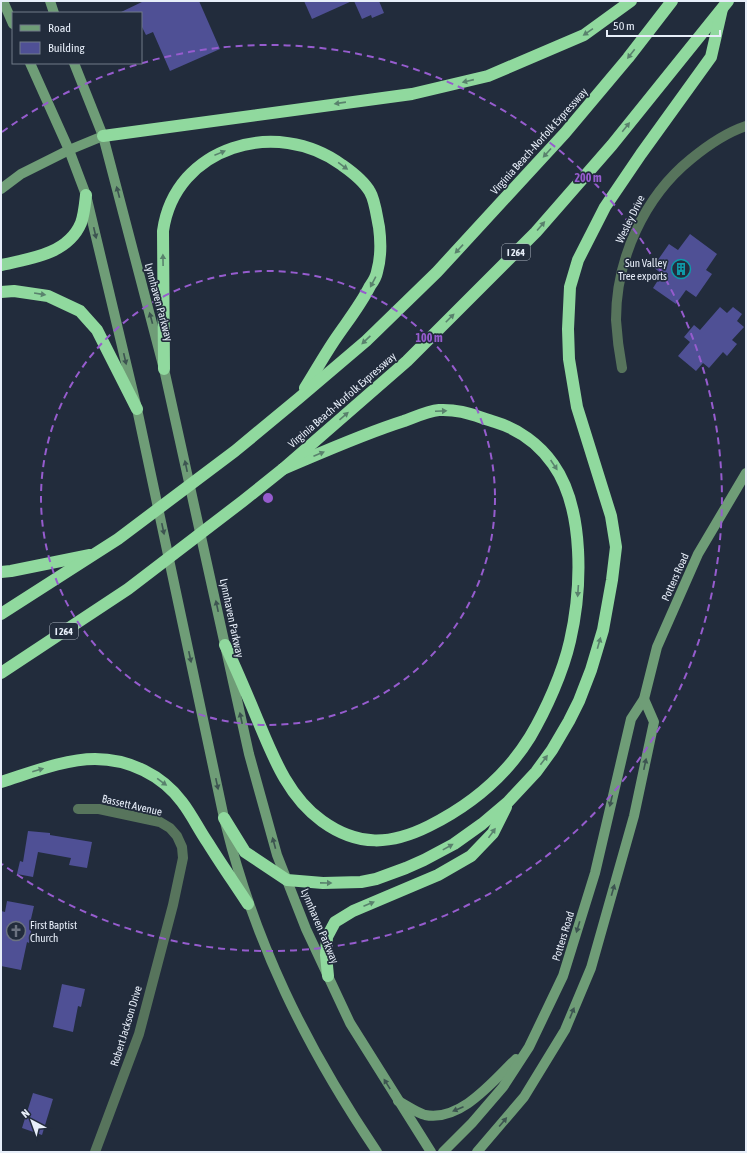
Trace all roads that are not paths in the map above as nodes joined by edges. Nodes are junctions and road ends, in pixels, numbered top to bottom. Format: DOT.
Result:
graph roads {
  1 [pos="50,1"];
  2 [pos="630,1"];
  3 [pos="672,1"];
  4 [pos="4,2"];
  5 [pos="725,5"];
  6 [pos="54,12"];
  7 [pos="12,22"];
  8 [pos="30,64"];
  9 [pos="74,64"];
  10 [pos="746,126"];
  11 [pos="103,136"];
  12 [pos="69,150"];
  13 [pos="1,189"];
  14 [pos="86,195"];
  15 [pos="1,265"];
  16 [pos="1,292"];
  17 [pos="622,368"];
  18 [pos="164,369"];
  19 [pos="299,398"];
  20 [pos="137,409"];
  21 [pos="283,469"];
  22 [pos="746,472"];
  23 [pos="97,554"];
  24 [pos="1,572"];
  25 [pos="1,614"];
  26 [pos="225,645"];
  27 [pos="1,673"];
  28 [pos="644,699"];
  29 [pos="1,782"];
  30 [pos="508,802"];
  31 [pos="78,809"];
  32 [pos="224,818"];
  33 [pos="287,880"];
  34 [pos="248,904"];
  35 [pos="173,905"];
  36 [pos="328,976"];
  37 [pos="529,1047"];
  38 [pos="397,1100"];
  39 [pos="95,1152"];
  40 [pos="377,1152"];
  41 [pos="431,1152"];
  42 [pos="444,1152"];
  43 [pos="477,1152"];
  1 -- 6 [label="main road"];
  2 -- 11 [label="highway, one-way"];
  3 -- 19 [label="highway, Virginia Beach-Norfolk Expressway, one-way"];
  4 -- 7 [label="main road"];
  21 -- 5 [label="highway, Virginia Beach-Norfolk Expressway / I 264, one-way"];
  30 -- 5 [label="highway, one-way"];
  8 -- 12 [label="main road"];
  9 -- 11 [label="main road, Lynnhaven Parkway"];
  10 -- 17 [label="street, Wesley Drive"];
  11 -- 12 [label="main road"];
  18 -- 11 [label="main road, Lynnhaven Parkway, one-way"];
  12 -- 13 [label="main road"];
  12 -- 14 [label="main road"];
  14 -- 15 [label="highway"];
  14 -- 20 [label="main road, one-way"];
  16 -- 20 [label="highway, one-way"];
  18 -- 19 [label="highway, one-way"];
  26 -- 18 [label="main road, Lynnhaven Parkway, one-way"];
  19 -- 23 [label="highway, Virginia Beach-Norfolk Expressway"];
  20 -- 32 [label="main road, one-way"];
  21 -- 26 [label="highway, one-way"];
  21 -- 27 [label="highway, Virginia Beach-Norfolk Expressway / I 264"];
  22 -- 28 [label="main road, Potters Road"];
  23 -- 24 [label="highway"];
  23 -- 25 [label="highway, Virginia Beach-Norfolk Expressway"];
  33 -- 26 [label="main road, Lynnhaven Parkway, one-way"];
  28 -- 37 [label="main road, Potters Road, one-way"];
  43 -- 28 [label="main road, one-way"];
  29 -- 34 [label="highway, one-way"];
  33 -- 30 [label="highway, one-way"];
  36 -- 30 [label="highway, one-way"];
  31 -- 35 [label="street, Bassett Avenue"];
  32 -- 33 [label="highway"];
  32 -- 34 [label="main road"];
  33 -- 36 [label="main road, Lynnhaven Parkway"];
  34 -- 40 [label="main road"];
  35 -- 39 [label="street, Robert Jackson Drive"];
  38 -- 36 [label="main road, Lynnhaven Parkway, one-way"];
  37 -- 38 [label="main road, one-way"];
  37 -- 42 [label="main road, Potters Road"];
  38 -- 41 [label="main road, Lynnhaven Parkway"];
}
